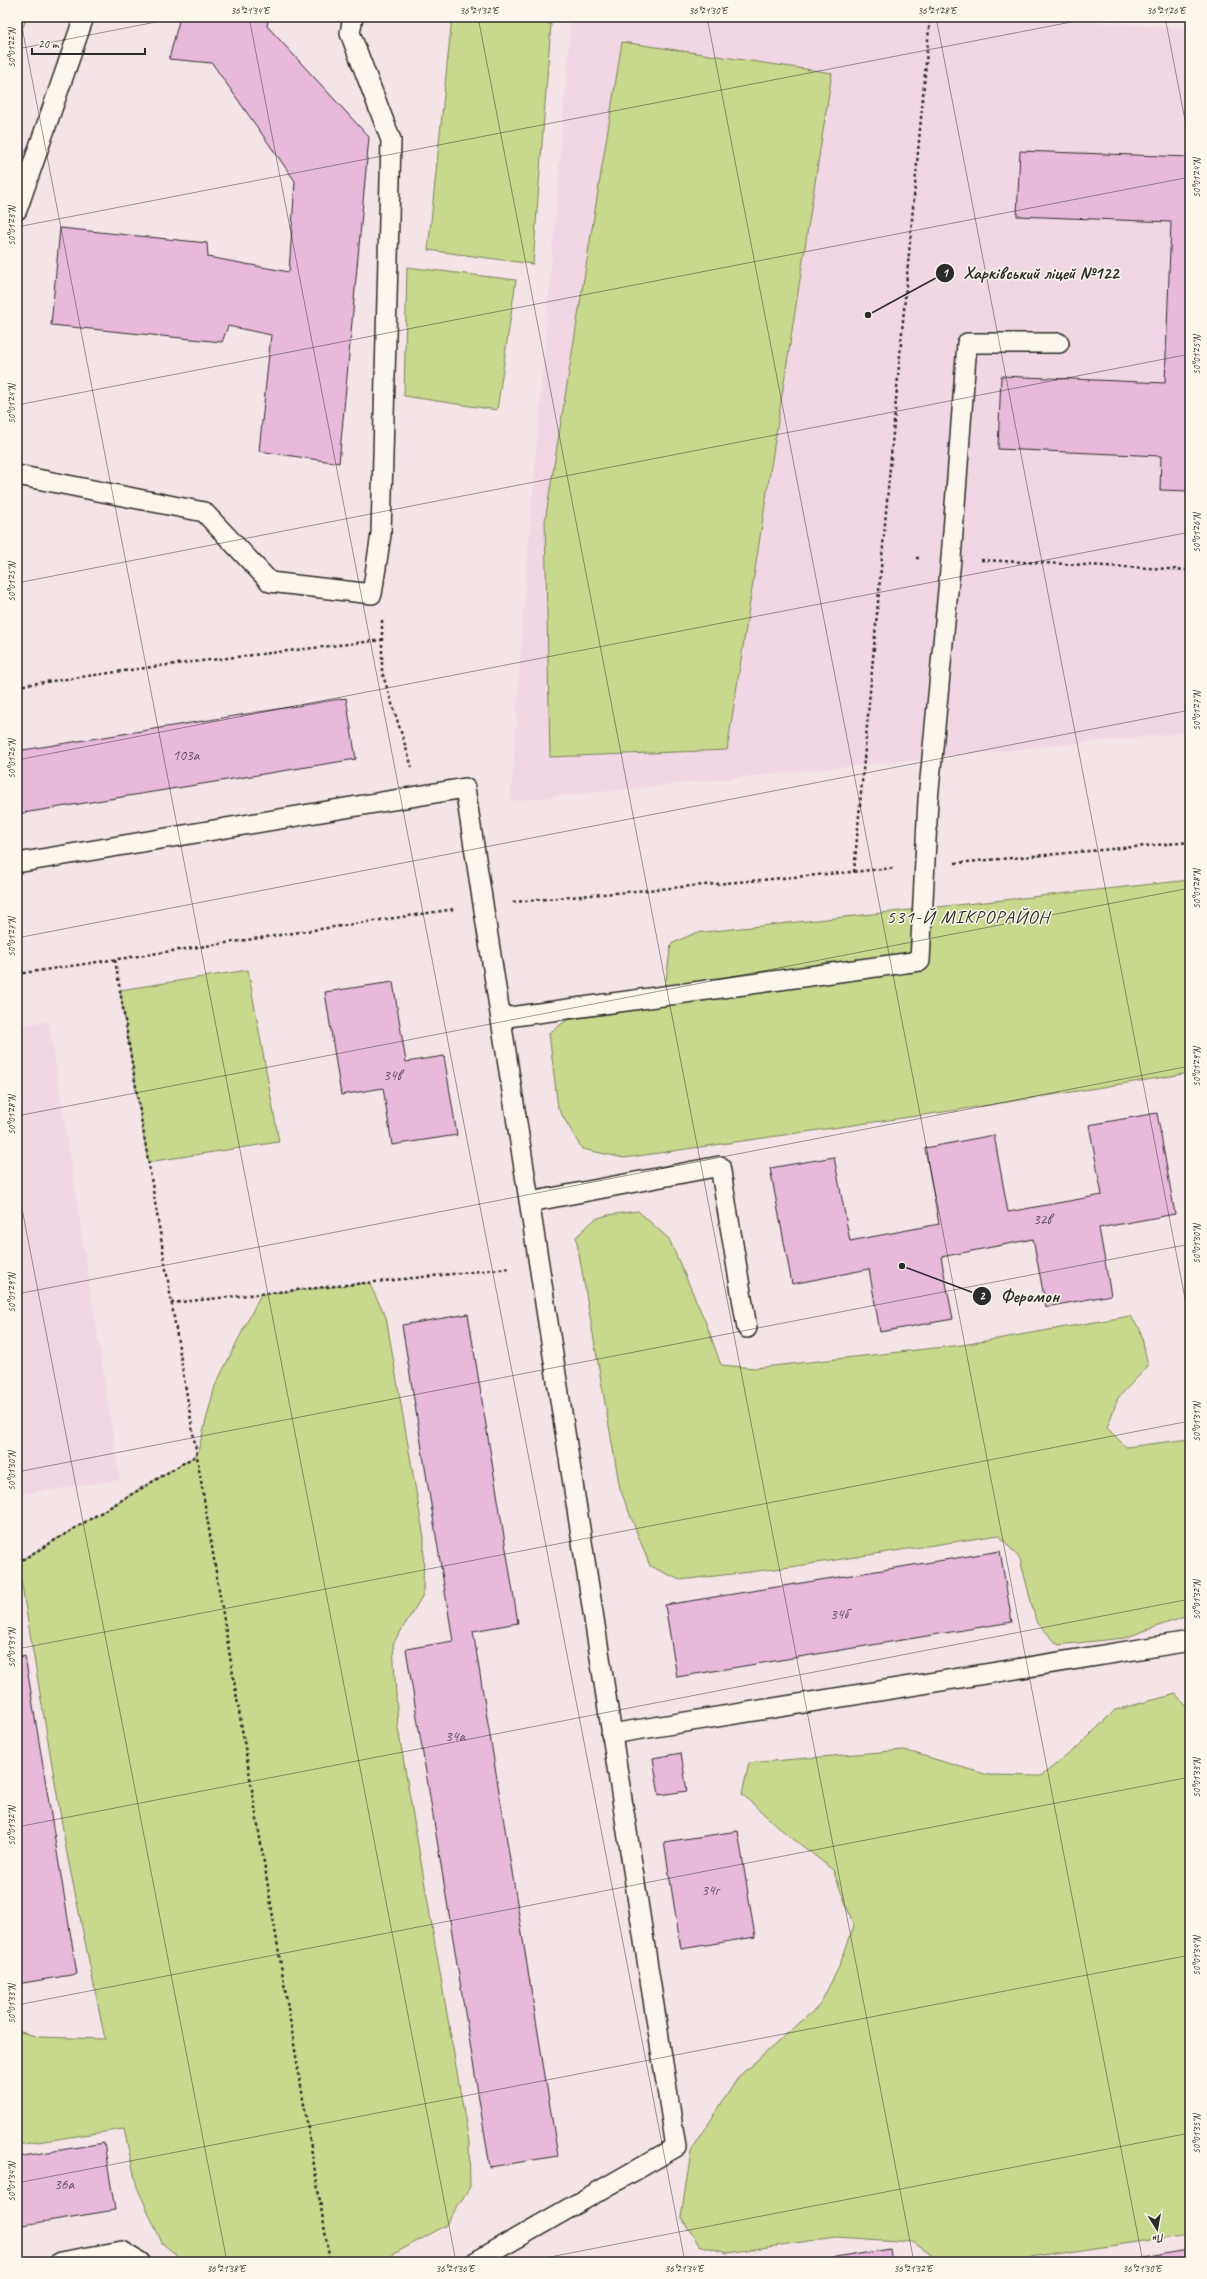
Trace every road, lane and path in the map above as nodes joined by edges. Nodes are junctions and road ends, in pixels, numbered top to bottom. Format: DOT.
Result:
graph roads {
  1 [pos="84,17"];
  2 [pos="353,17"];
  3 [pos="930,17"];
  4 [pos="17,210"];
  5 [pos="1059,343"];
  6 [pos="17,476"];
  7 [pos="916,558"];
  8 [pos="951,559"];
  9 [pos="1190,570"];
  10 [pos="372,594"];
  11 [pos="382,640"];
  12 [pos="17,686"];
  13 [pos="421,796"];
  14 [pos="1190,842"];
  15 [pos="17,863"];
  16 [pos="926,865"];
  17 [pos="854,872"];
  18 [pos="483,905"];
  19 [pos="114,960"];
  20 [pos="17,974"];
  21 [pos="501,1018"];
  22 [pos="530,1202"];
  23 [pos="539,1265"];
  24 [pos="171,1303"];
  25 [pos="747,1328"];
  26 [pos="197,1455"];
  27 [pos="17,1563"];
  28 [pos="1190,1641"];
  29 [pos="612,1734"];
  30 [pos="60,2262"];
  31 [pos="140,2262"];
  32 [pos="330,2262"];
  33 [pos="475,2262"];
  1 -- 4 [label="lane"];
  2 -- 10 [label="lane"];
  3 -- 17 [label="path"];
  5 -- 8 [label="lane"];
  6 -- 10 [label="lane"];
  7 -- 8 [label="path"];
  8 -- 9 [label="path"];
  8 -- 16 [label="lane"];
  10 -- 11 [label="path"];
  11 -- 12 [label="path"];
  11 -- 13 [label="path"];
  13 -- 15 [label="lane"];
  13 -- 18 [label="lane"];
  14 -- 16 [label="path"];
  16 -- 17 [label="path"];
  16 -- 21 [label="lane"];
  17 -- 18 [label="path"];
  18 -- 19 [label="path"];
  18 -- 21 [label="lane"];
  19 -- 20 [label="path"];
  19 -- 24 [label="path"];
  21 -- 22 [label="lane"];
  22 -- 23 [label="lane"];
  22 -- 25 [label="lane"];
  23 -- 24 [label="path"];
  23 -- 29 [label="lane"];
  24 -- 26 [label="path"];
  26 -- 27 [label="path"];
  26 -- 32 [label="path"];
  28 -- 29 [label="lane"];
  29 -- 33 [label="lane"];
  30 -- 31 [label="lane"];
}
